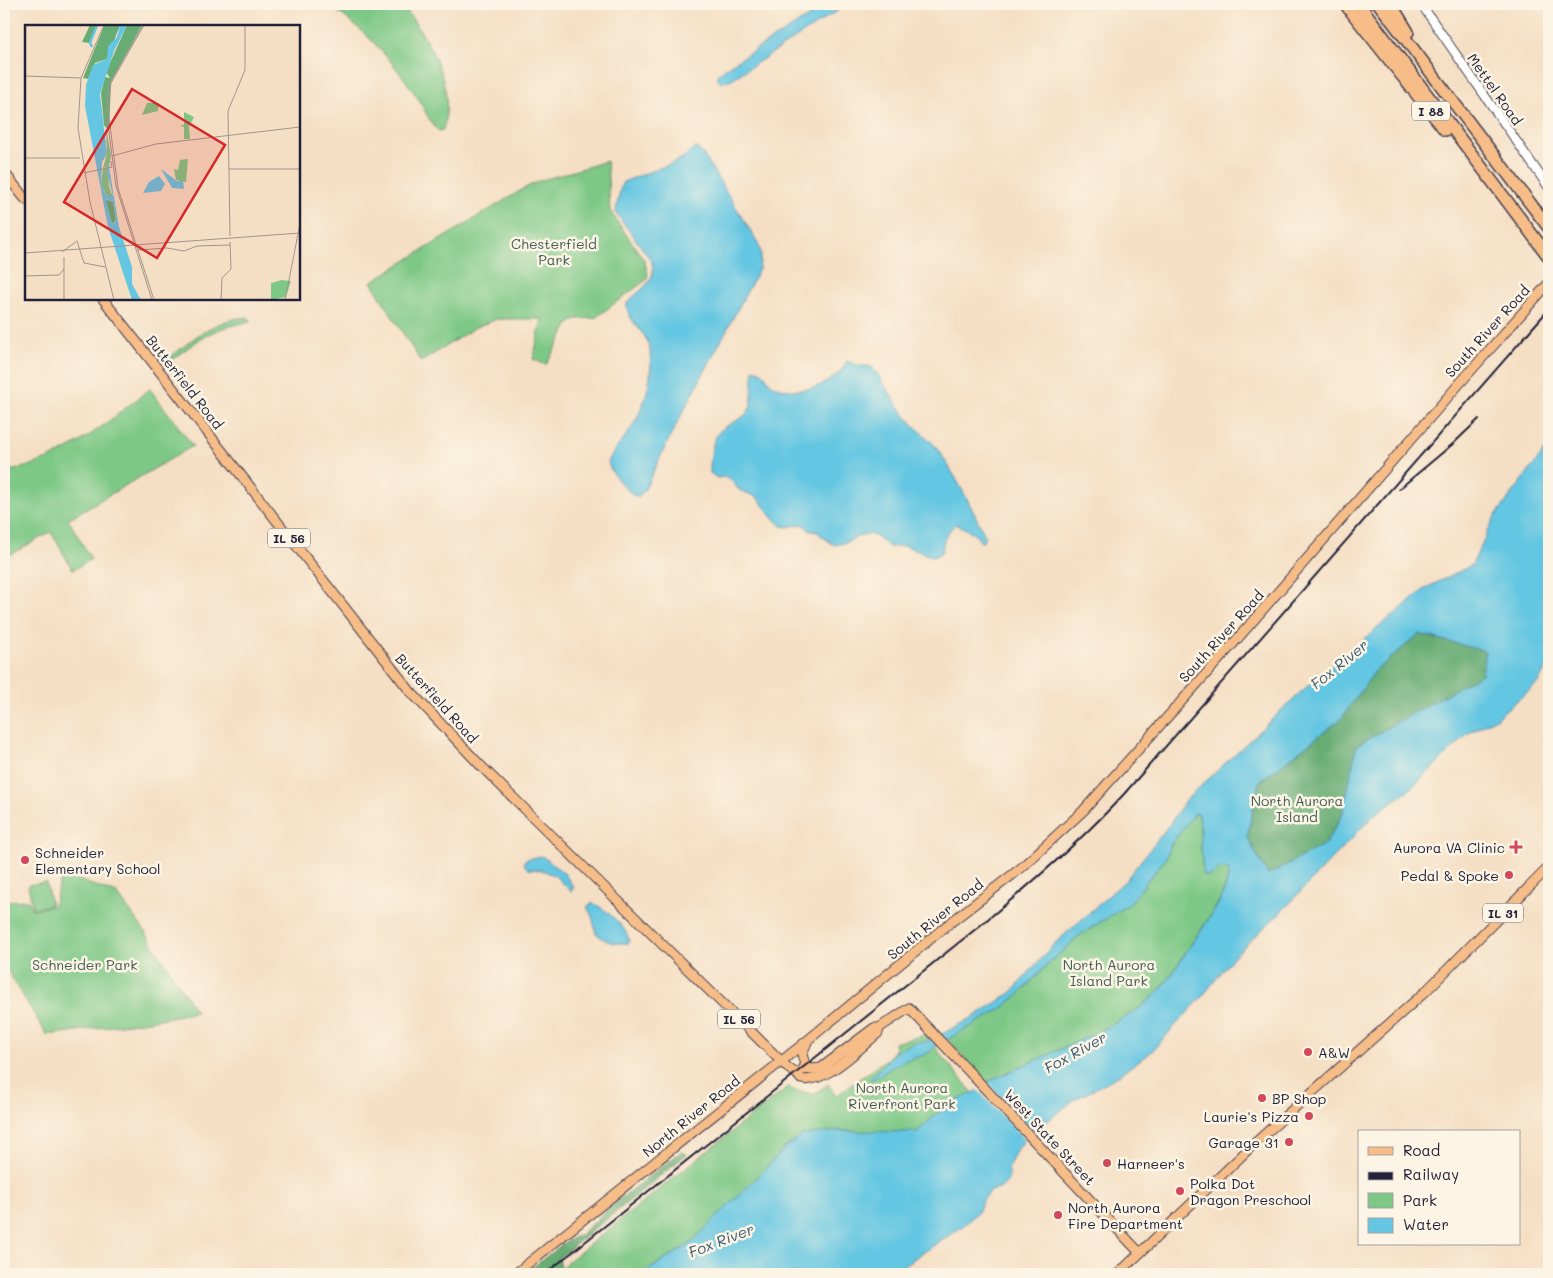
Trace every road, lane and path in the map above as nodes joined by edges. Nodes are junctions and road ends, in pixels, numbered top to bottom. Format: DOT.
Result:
graph roads {
  1 [pos="1345,4"];
  2 [pos="1359,4"];
  3 [pos="1379,4"];
  4 [pos="1391,4"];
  5 [pos="1421,4"];
  6 [pos="1417,54"];
  7 [pos="4,172"];
  8 [pos="1549,188"];
  9 [pos="25,199"];
  10 [pos="1518,214"];
  11 [pos="1548,227"];
  12 [pos="1549,257"];
  13 [pos="1549,283"];
  14 [pos="104,300"];
  15 [pos="1549,867"];
  16 [pos="884,978"];
  17 [pos="879,1028"];
  18 [pos="808,1040"];
  19 [pos="781,1060"];
  20 [pos="811,1070"];
  21 [pos="797,1074"];
  22 [pos="1140,1253"];
  23 [pos="515,1274"];
  24 [pos="1118,1274"];
  1 -- 10 [label="highway, I 88"];
  2 -- 10 [label="highway, I 88"];
  3 -- 6 [label="highway, I 88"];
  4 -- 6 [label="highway, I 88"];
  5 -- 8 [label="street, Mettel Road"];
  6 -- 11 [label="highway, I 88"];
  7 -- 9 [label="main road"];
  10 -- 12 [label="highway, I 88"];
  13 -- 16 [label="main road, South River Road"];
  14 -- 19 [label="main road, Butterfield Road / IL 56"];
  15 -- 22 [label="main road, IL 31"];
  16 -- 18 [label="main road, North River Road"];
  17 -- 20 [label="main road"];
  17 -- 21 [label="main road"];
  17 -- 22 [label="main road, West State Street"];
  18 -- 19 [label="main road, North River Road"];
  18 -- 20 [label="main road"];
  19 -- 21 [label="main road, Butterfield Road / IL 56"];
  19 -- 23 [label="main road, North River Road"];
  20 -- 21 [label="main road"];
  22 -- 24 [label="main road, IL 31"];
}
